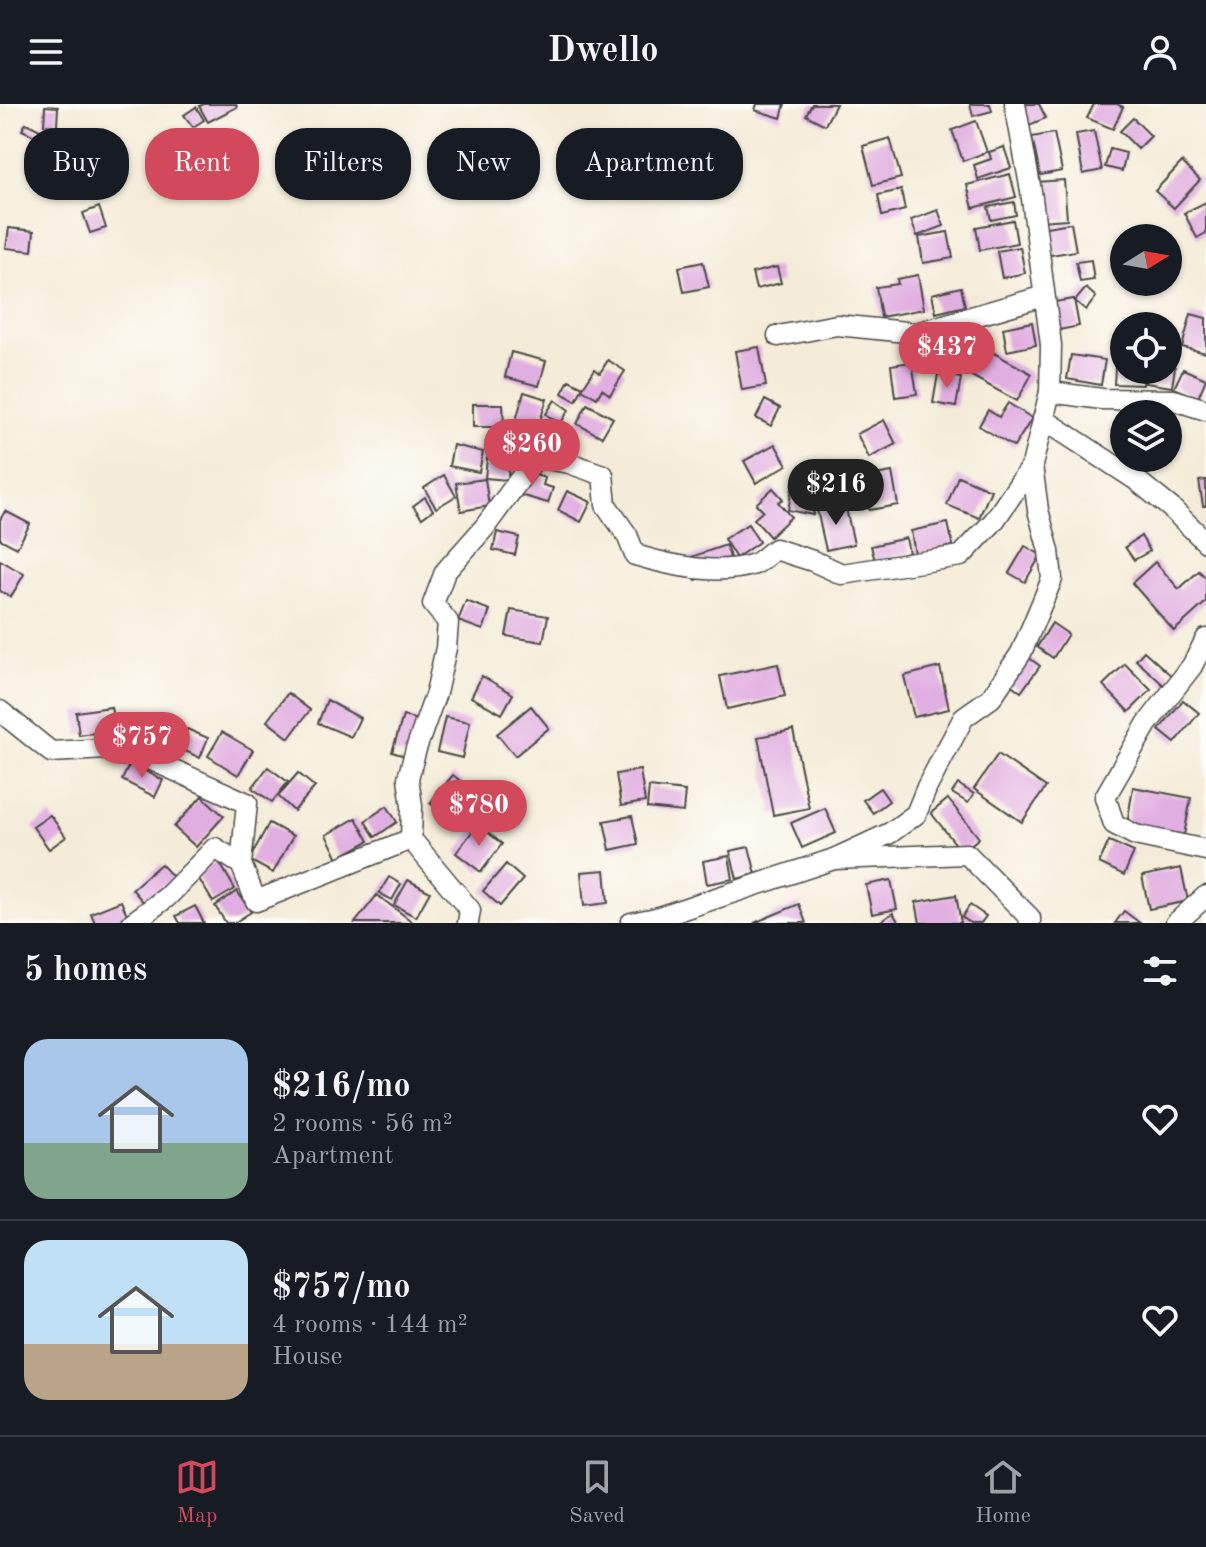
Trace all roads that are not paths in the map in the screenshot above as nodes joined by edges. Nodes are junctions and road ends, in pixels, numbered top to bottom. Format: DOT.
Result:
graph roads {
  1 [pos="1015,104"];
  2 [pos="1044,296"];
  3 [pos="778,336"];
  4 [pos="1050,392"];
  5 [pos="1206,410"];
  6 [pos="1043,419"];
  7 [pos="1032,465"];
  8 [pos="1206,542"];
  9 [pos="1206,639"];
  10 [pos="0,711"];
  11 [pos="411,839"];
  12 [pos="1206,850"];
  13 [pos="834,859"];
  14 [pos="241,864"];
  15 [pos="1206,896"];
  16 [pos="652,920"];
  17 [pos="132,923"];
  18 [pos="468,923"];
  19 [pos="631,923"];
  20 [pos="1030,923"];
  21 [pos="1176,923"];
  1 -- 2 [label="street"];
  2 -- 3 [label="street"];
  2 -- 4 [label="street"];
  4 -- 5 [label="street"];
  4 -- 6 [label="street"];
  6 -- 7 [label="street"];
  6 -- 8 [label="street"];
  7 -- 11 [label="street"];
  7 -- 13 [label="street"];
  9 -- 12 [label="street"];
  10 -- 14 [label="street"];
  11 -- 14 [label="street"];
  11 -- 18 [label="street"];
  13 -- 16 [label="street"];
  13 -- 20 [label="street"];
  14 -- 17 [label="street"];
  15 -- 21 [label="street"];
  16 -- 19 [label="street"];
}
